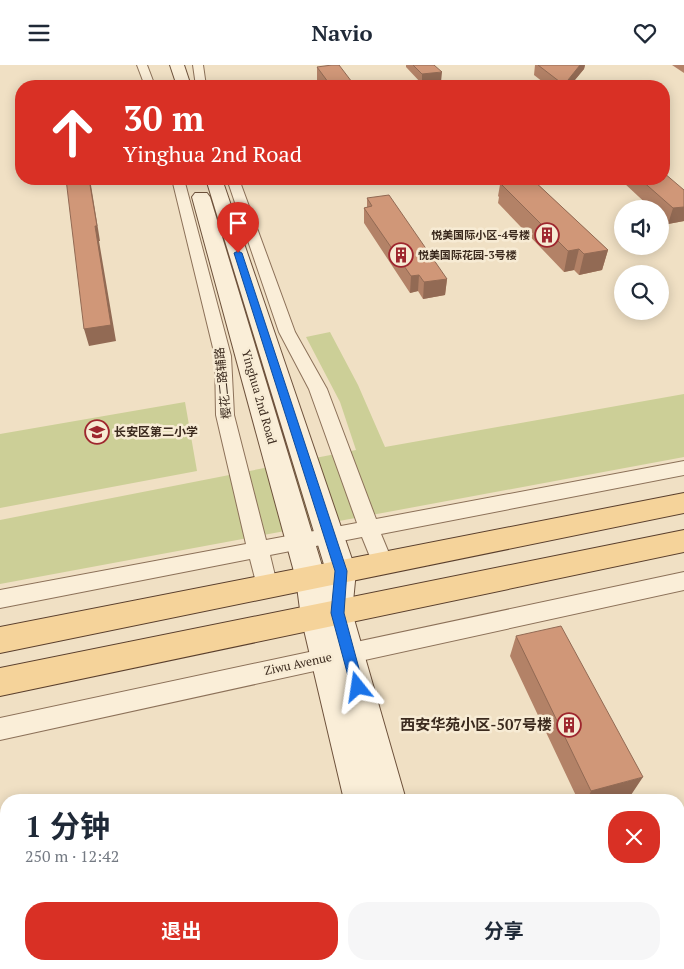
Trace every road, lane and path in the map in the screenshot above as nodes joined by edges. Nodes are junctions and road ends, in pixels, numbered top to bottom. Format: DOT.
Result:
graph roads {
  1 [pos="142,65"];
  2 [pos="177,65"];
  3 [pos="198,65"];
  4 [pos="148,80"];
  5 [pos="182,80"];
  6 [pos="200,80"];
  7 [pos="180,185"];
  8 [pos="197,185"];
  9 [pos="216,185"];
  10 [pos="234,185"];
  11 [pos="684,468"];
  12 [pos="684,503"];
  13 [pos="370,529"];
  14 [pos="330,536"];
  15 [pos="684,541"];
  16 [pos="300,542"];
  17 [pos="257,550"];
  18 [pos="382,563"];
  19 [pos="341,571"];
  20 [pos="311,579"];
  21 [pos="684,581"];
  22 [pos="267,588"];
  23 [pos="0,599"];
  24 [pos="327,615"];
  25 [pos="0,640"];
  26 [pos="338,655"];
  27 [pos="0,682"];
  28 [pos="0,729"];
  29 [pos="361,794"];
  30 [pos="386,794"];
  1 -- 4 [label="street"];
  2 -- 5 [label="main road"];
  3 -- 6 [label="street"];
  7 -- 17 [label="street, 樱花二路辅路"];
  8 -- 16 [label="main road, Yinghua 2nd Road"];
  9 -- 14 [label="main road, Yinghua 2nd Road"];
  10 -- 13 [label="street"];
  11 -- 13 [label="street"];
  12 -- 18 [label="main road"];
  13 -- 14 [label="street"];
  13 -- 18 [label="street"];
  14 -- 16 [label="street"];
  14 -- 19 [label="main road, Yinghua 2nd Road"];
  15 -- 24 [label="main road"];
  16 -- 17 [label="street"];
  16 -- 20 [label="main road, Yinghua 2nd Road"];
  17 -- 22 [label="street, 樱花二路辅路"];
  17 -- 23 [label="street"];
  18 -- 19 [label="main road"];
  19 -- 20 [label="main road"];
  19 -- 24 [label="main road, Yinghua 2nd Road"];
  20 -- 22 [label="main road"];
  20 -- 24 [label="main road, Yinghua 2nd Road"];
  21 -- 26 [label="street, Ziwu Avenue"];
  22 -- 25 [label="main road"];
  24 -- 26 [label="main road"];
  24 -- 27 [label="main road"];
  26 -- 28 [label="street, Ziwu Avenue"];
  26 -- 29 [label="main road"];
  26 -- 30 [label="main road"];
}
